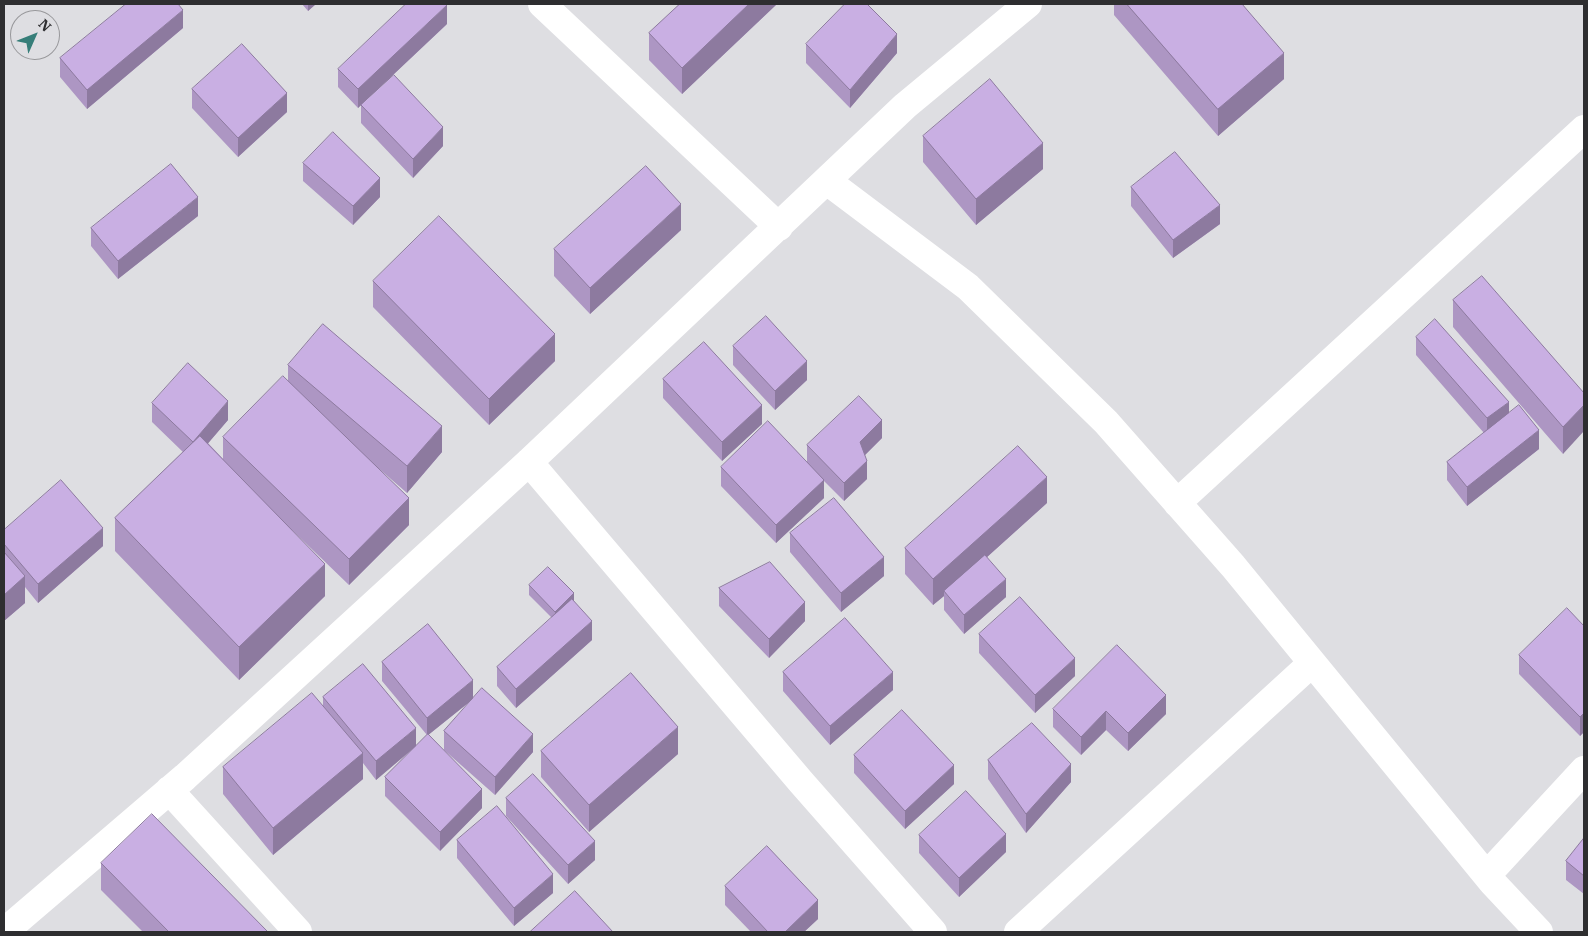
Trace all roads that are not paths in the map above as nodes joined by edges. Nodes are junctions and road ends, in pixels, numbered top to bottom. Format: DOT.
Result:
graph roads {
  1 [pos="1028,4"];
  2 [pos="557,8"];
  3 [pos="1584,129"];
  4 [pos="826,181"];
  5 [pos="778,226"];
  6 [pos="529,462"];
  7 [pos="1177,503"];
  8 [pos="1312,663"];
  9 [pos="1584,770"];
  10 [pos="169,790"];
  11 [pos="1487,875"];
  12 [pos="4,932"];
  13 [pos="298,932"];
  14 [pos="933,932"];
  15 [pos="1018,932"];
  16 [pos="1539,932"];
  1 -- 4 [label="street"];
  2 -- 5 [label="street"];
  3 -- 7 [label="street"];
  4 -- 5 [label="street"];
  4 -- 7 [label="street"];
  5 -- 6 [label="street"];
  6 -- 10 [label="street"];
  6 -- 14 [label="street"];
  7 -- 8 [label="street"];
  8 -- 11 [label="street"];
  8 -- 15 [label="street"];
  9 -- 11 [label="street"];
  10 -- 12 [label="street"];
  10 -- 13 [label="street"];
  11 -- 16 [label="street"];
}
